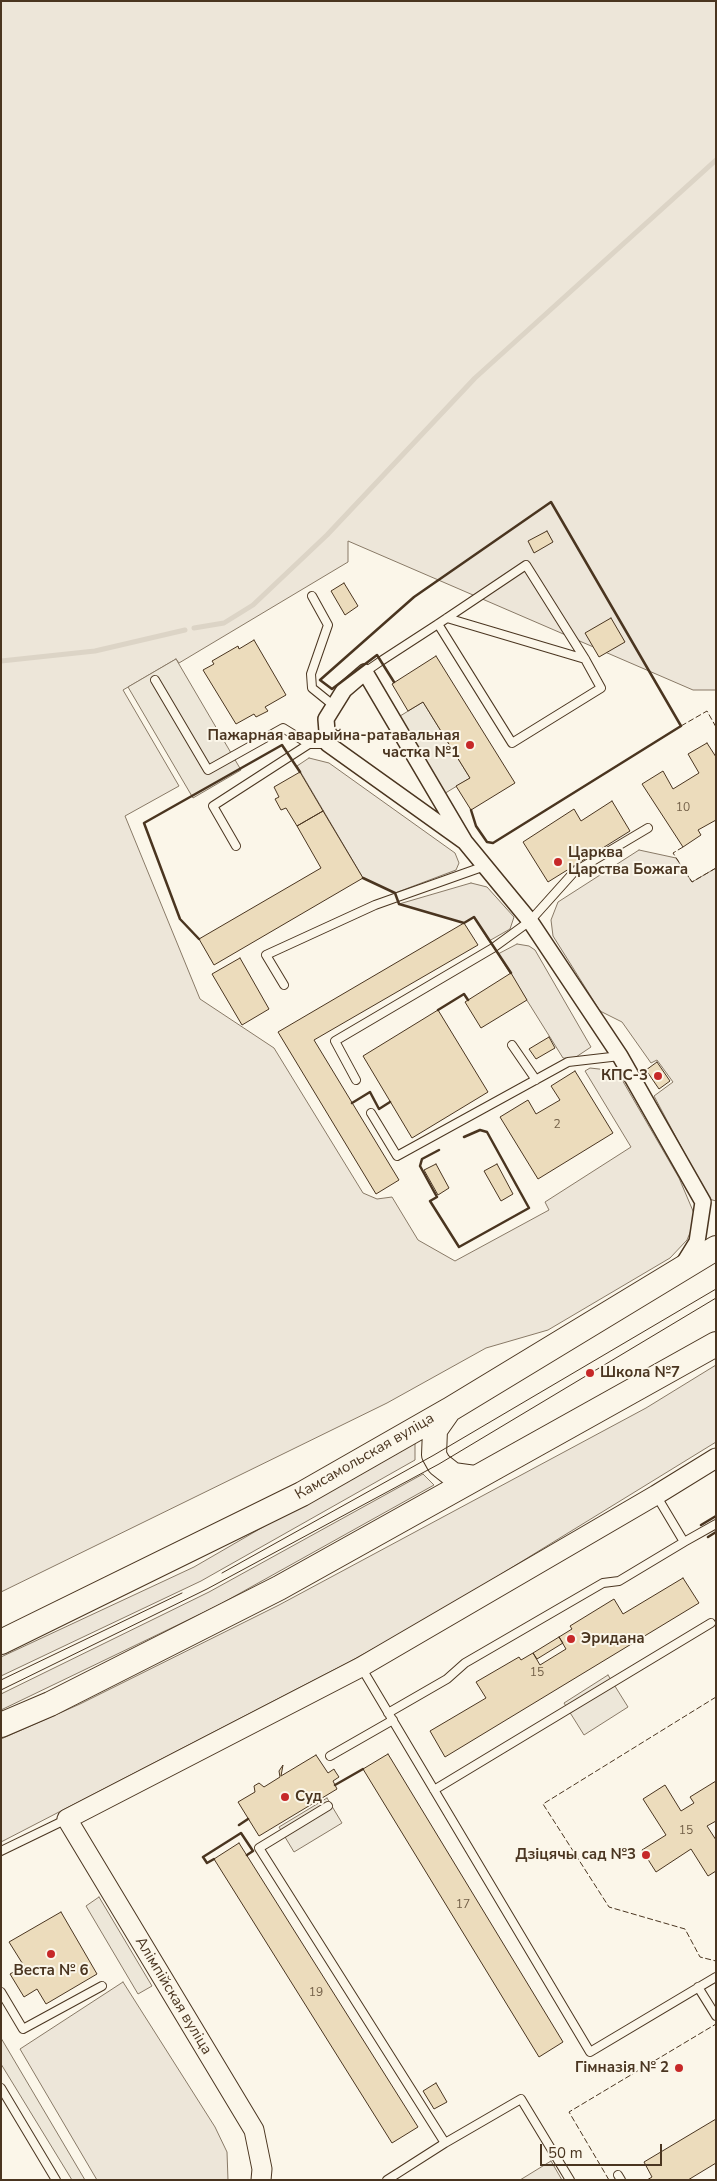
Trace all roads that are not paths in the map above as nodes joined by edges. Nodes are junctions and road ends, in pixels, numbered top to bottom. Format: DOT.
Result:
graph roads {
  1 [pos="312,596"];
  2 [pos="447,618"];
  3 [pos="438,624"];
  4 [pos="585,658"];
  5 [pos="365,672"];
  6 [pos="155,680"];
  7 [pos="333,705"];
  8 [pos="309,744"];
  9 [pos="328,744"];
  10 [pos="648,828"];
  11 [pos="465,842"];
  12 [pos="236,846"];
  13 [pos="485,866"];
  14 [pos="530,921"];
  15 [pos="284,985"];
  16 [pos="512,1045"];
  17 [pos="620,1056"];
  18 [pos="356,1080"];
  19 [pos="536,1080"];
  20 [pos="370,1113"];
  21 [pos="709,1204"];
  22 [pos="716,1248"];
  23 [pos="679,1270"];
  24 [pos="716,1344"];
  25 [pos="449,1410"];
  26 [pos="716,1458"];
  27 [pos="475,1478"];
  28 [pos="656,1496"];
  29 [pos="716,1524"];
  30 [pos="684,1542"];
  31 [pos="711,1623"];
  32 [pos="1,1642"];
  33 [pos="361,1667"];
  34 [pos="390,1717"];
  35 [pos="1,1724"];
  36 [pos="330,1756"];
  37 [pos="434,1790"];
  38 [pos="328,1806"];
  39 [pos="67,1819"];
  40 [pos="1,1851"];
  41 [pos="716,1977"];
  42 [pos="102,1986"];
  43 [pos="698,1987"];
  44 [pos="1,1992"];
  45 [pos="716,2016"];
  46 [pos="1,2088"];
  47 [pos="445,2143"];
  48 [pos="56,2180"];
  49 [pos="261,2180"];
  50 [pos="387,2180"];
  51 [pos="570,2180"];
  1 -- 7 [label="lane"];
  2 -- 3 [label="lane"];
  2 -- 4 [label="lane"];
  2 -- 4 [label="lane"];
  3 -- 4 [label="lane"];
  3 -- 5 [label="lane"];
  5 -- 7 [label="street"];
  5 -- 11 [label="street"];
  6 -- 8 [label="lane"];
  7 -- 9 [label="street"];
  8 -- 9 [label="lane"];
  8 -- 12 [label="lane"];
  9 -- 11 [label="street"];
  10 -- 14 [label="lane"];
  11 -- 13 [label="street"];
  13 -- 14 [label="street"];
  13 -- 15 [label="lane"];
  14 -- 17 [label="street"];
  14 -- 18 [label="lane"];
  16 -- 19 [label="lane"];
  17 -- 19 [label="lane"];
  17 -- 21 [label="street"];
  19 -- 20 [label="lane"];
  21 -- 23 [label="street"];
  22 -- 23 [label="main road, Камсамольская вуліца"];
  23 -- 25 [label="main road, Камсамольская вуліца"];
  24 -- 27 [label="main road"];
  25 -- 27 [label="main road"];
  25 -- 32 [label="main road, Камсамольская вуліца"];
  26 -- 28 [label="street"];
  27 -- 35 [label="main road"];
  28 -- 30 [label="lane"];
  28 -- 33 [label="street"];
  29 -- 30 [label="lane"];
  30 -- 34 [label="lane"];
  31 -- 37 [label="lane"];
  33 -- 34 [label="lane"];
  33 -- 39 [label="street"];
  34 -- 36 [label="lane"];
  34 -- 37 [label="lane"];
  37 -- 43 [label="lane"];
  38 -- 47 [label="lane"];
  39 -- 40 [label="lane"];
  39 -- 49 [label="street, Алімпійская вуліца"];
  41 -- 43 [label="lane"];
  42 -- 44 [label="lane"];
  43 -- 45 [label="lane"];
  46 -- 48 [label="lane"];
  47 -- 50 [label="lane"];
  47 -- 51 [label="lane"];
}
